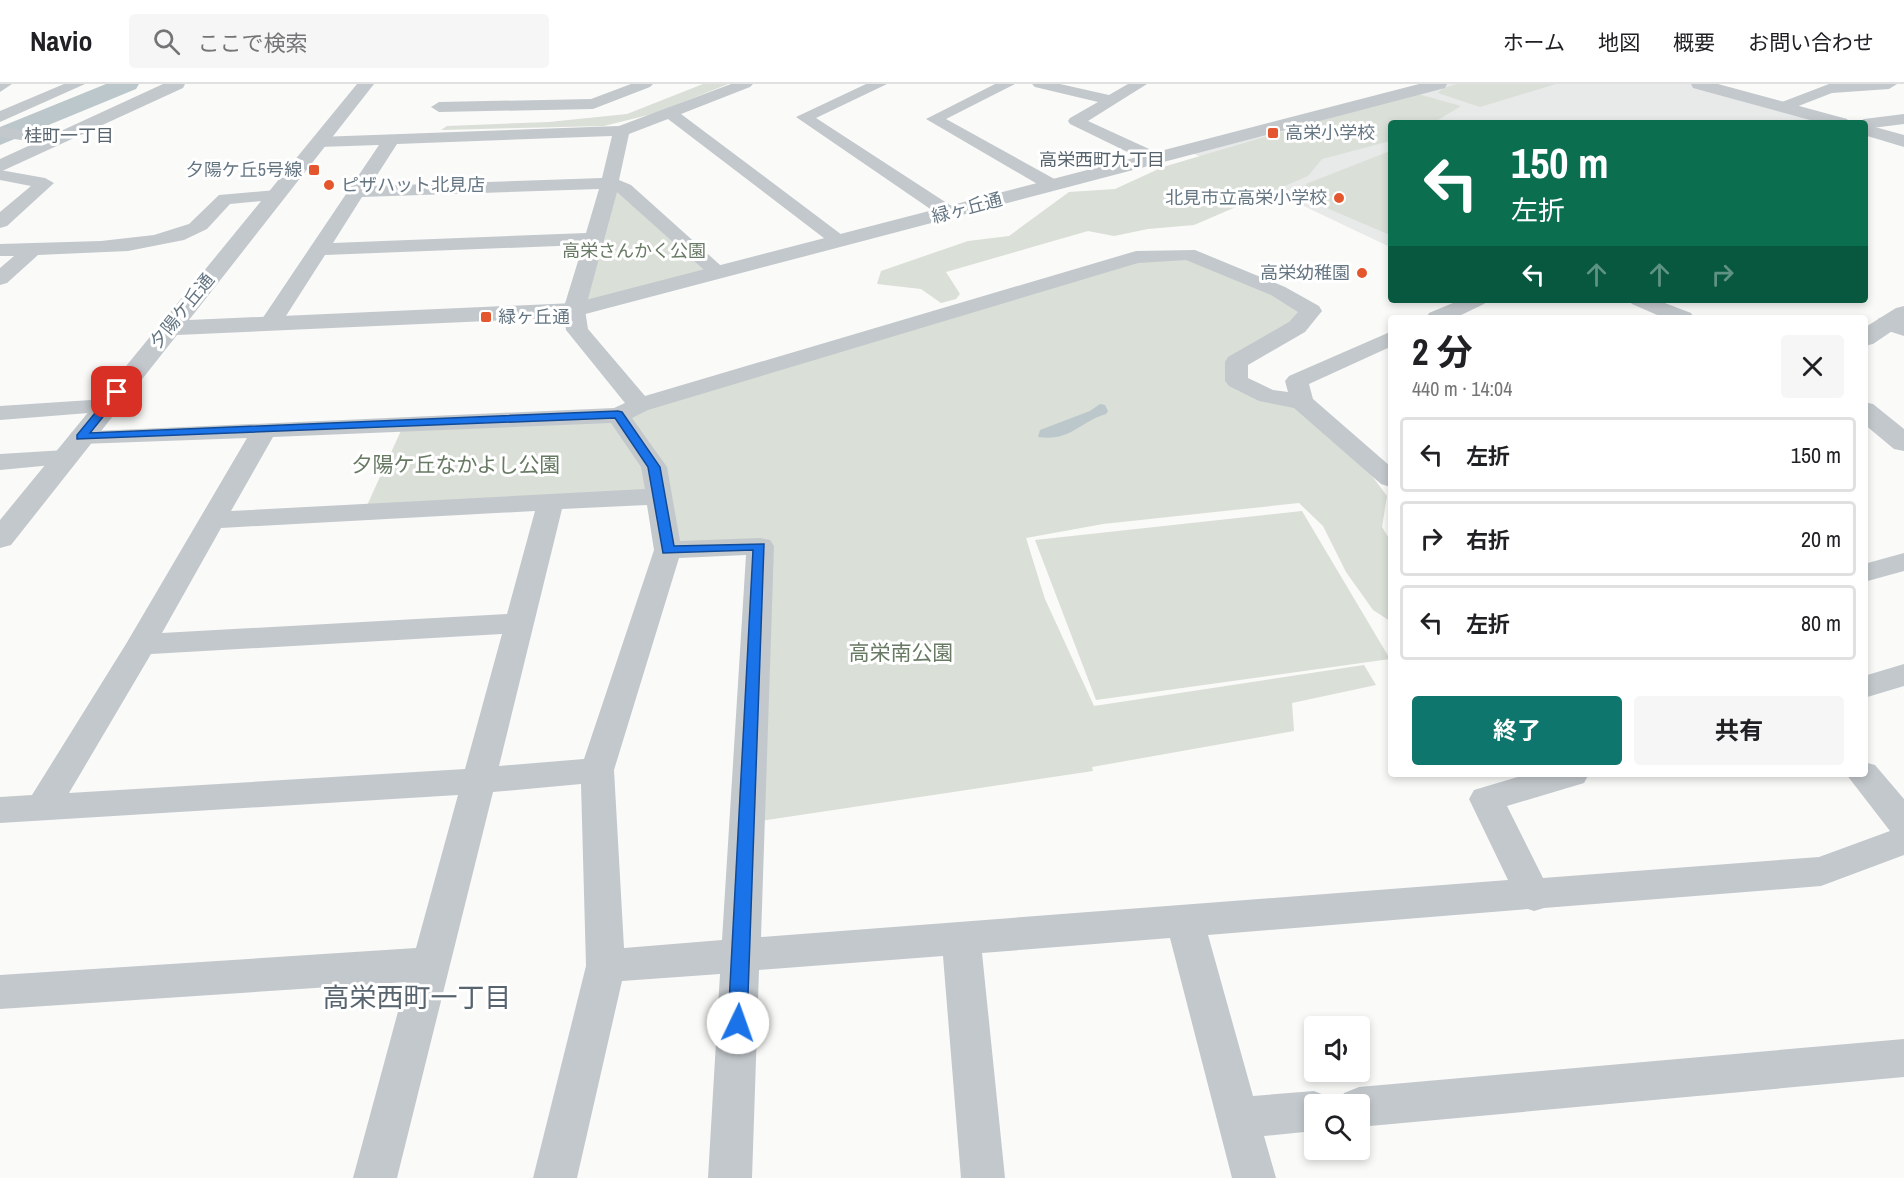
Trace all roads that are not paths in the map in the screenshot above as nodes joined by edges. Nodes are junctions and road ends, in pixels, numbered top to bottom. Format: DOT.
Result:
graph roads {
  1 [pos="177,84"];
  2 [pos="366,84"];
  3 [pos="645,84"];
  4 [pos="746,84"];
  5 [pos="879,84"];
  6 [pos="1007,84"];
  7 [pos="1040,84"];
  8 [pos="1139,84"];
  9 [pos="1439,84"];
  10 [pos="1699,84"];
  11 [pos="1811,84"];
  12 [pos="1888,84"];
  13 [pos="70,87"];
  14 [pos="1829,89"];
  15 [pos="0,92"];
  16 [pos="450,92"];
  17 [pos="1111,100"];
  18 [pos="1783,107"];
  19 [pos="670,113"];
  20 [pos="0,117"];
  21 [pos="1904,119"];
  22 [pos="1830,120"];
  23 [pos="1868,124"];
  24 [pos="1868,130"];
  25 [pos="621,131"];
  26 [pos="0,132"];
  27 [pos="49,138"];
  28 [pos="391,140"];
  29 [pos="1904,141"];
  30 [pos="319,142"];
  31 [pos="1154,158"];
  32 [pos="0,166"];
  33 [pos="0,176"];
  34 [pos="610,183"];
  35 [pos="1052,185"];
  36 [pos="357,192"];
  37 [pos="276,195"];
  38 [pos="949,213"];
  39 [pos="0,222"];
  40 [pos="593,239"];
  41 [pos="840,241"];
  42 [pos="33,249"];
  43 [pos="320,249"];
  44 [pos="0,250"];
  45 [pos="719,273"];
  46 [pos="0,279"];
  47 [pos="1470,303"];
  48 [pos="1646,303"];
  49 [pos="574,310"];
  50 [pos="1444,315"];
  51 [pos="1675,315"];
  52 [pos="1898,322"];
  53 [pos="269,325"];
  54 [pos="168,328"];
  55 [pos="1868,337"];
  56 [pos="1388,340"];
  57 [pos="1302,402"];
  58 [pos="106,406"];
  59 [pos="629,410"];
  60 [pos="0,413"];
  61 [pos="1868,413"];
  62 [pos="264,430"];
  63 [pos="81,437"];
  64 [pos="1904,443"];
  65 [pos="64,458"];
  66 [pos="0,462"];
  67 [pos="1388,477"];
  68 [pos="660,496"];
  69 [pos="551,502"];
  70 [pos="213,520"];
  71 [pos="0,539"];
  72 [pos="668,550"];
  73 [pos="1904,562"];
  74 [pos="1868,572"];
  75 [pos="518,622"];
  76 [pos="141,644"];
  77 [pos="1904,675"];
  78 [pos="1868,686"];
  79 [pos="597,770"];
  80 [pos="1562,777"];
  81 [pos="1866,777"];
  82 [pos="477,781"];
  83 [pos="43,807"];
  84 [pos="0,810"];
  85 [pos="1904,823"];
  86 [pos="1904,840"];
  87 [pos="1534,896"];
  88 [pos="1185,922"];
  89 [pos="961,940"];
  90 [pos="741,956"];
  91 [pos="430,964"];
  92 [pos="606,966"];
  93 [pos="0,992"];
  94 [pos="1904,1058"];
  95 [pos="1370,1106"];
  96 [pos="1304,1112"];
  97 [pos="1238,1118"];
  98 [pos="375,1178"];
  99 [pos="555,1178"];
  100 [pos="730,1178"];
  101 [pos="983,1178"];
  102 [pos="1254,1178"];
  1 -- 27 [label="street"];
  2 -- 30 [label="street, 夕陽ケ丘通"];
  3 -- 16 [label="street"];
  4 -- 19 [label="street"];
  5 -- 38 [label="street"];
  6 -- 35 [label="street"];
  7 -- 17 [label="street"];
  8 -- 17 [label="street"];
  9 -- 31 [label="street, 緑ヶ丘通"];
  10 -- 18 [label="street"];
  11 -- 14 [label="street"];
  12 -- 14 [label="street"];
  13 -- 15 [label="street"];
  13 -- 20 [label="street"];
  14 -- 18 [label="street"];
  17 -- 31 [label="street"];
  18 -- 22 [label="street"];
  19 -- 25 [label="street"];
  19 -- 41 [label="street"];
  21 -- 23 [label="street"];
  24 -- 29 [label="street"];
  25 -- 28 [label="street"];
  25 -- 34 [label="street"];
  26 -- 27 [label="street"];
  27 -- 32 [label="street"];
  28 -- 30 [label="street"];
  28 -- 36 [label="street"];
  30 -- 37 [label="street, 夕陽ケ丘通"];
  31 -- 35 [label="street, 緑ヶ丘通"];
  33 -- 39 [label="street"];
  34 -- 36 [label="street"];
  34 -- 40 [label="street"];
  34 -- 45 [label="street"];
  35 -- 38 [label="street, 緑ヶ丘通"];
  36 -- 43 [label="street"];
  37 -- 42 [label="street"];
  37 -- 54 [label="street, 夕陽ケ丘通"];
  38 -- 41 [label="street, 緑ヶ丘通"];
  40 -- 43 [label="street"];
  40 -- 49 [label="street"];
  41 -- 45 [label="street, 緑ヶ丘通"];
  42 -- 44 [label="street"];
  42 -- 46 [label="street"];
  43 -- 53 [label="street"];
  45 -- 49 [label="street, 緑ヶ丘通"];
  47 -- 50 [label="street"];
  48 -- 51 [label="street"];
  49 -- 53 [label="street, 緑ヶ丘通"];
  49 -- 59 [label="street"];
  52 -- 55 [label="street"];
  53 -- 54 [label="street, 緑ヶ丘通"];
  54 -- 58 [label="street, 夕陽ケ丘通"];
  56 -- 57 [label="street"];
  57 -- 59 [label="street"];
  57 -- 67 [label="street"];
  58 -- 60 [label="street"];
  58 -- 63 [label="street, 夕陽ケ丘通"];
  59 -- 62 [label="street"];
  59 -- 68 [label="street"];
  61 -- 64 [label="street"];
  62 -- 63 [label="street"];
  62 -- 70 [label="street"];
  63 -- 65 [label="street, 夕陽ケ丘通"];
  65 -- 66 [label="street"];
  65 -- 71 [label="street, 夕陽ケ丘通"];
  68 -- 69 [label="street"];
  68 -- 72 [label="street"];
  69 -- 70 [label="street"];
  69 -- 75 [label="street"];
  70 -- 76 [label="street"];
  72 -- 79 [label="street"];
  72 -- 90 [label="street"];
  73 -- 74 [label="street"];
  75 -- 76 [label="street"];
  75 -- 82 [label="street"];
  76 -- 83 [label="street"];
  77 -- 78 [label="street"];
  79 -- 82 [label="street"];
  79 -- 92 [label="street"];
  80 -- 87 [label="street"];
  81 -- 85 [label="street"];
  82 -- 83 [label="street"];
  82 -- 91 [label="street"];
  83 -- 84 [label="street"];
  86 -- 87 [label="street"];
  87 -- 88 [label="street"];
  88 -- 89 [label="street"];
  88 -- 97 [label="street"];
  89 -- 90 [label="street"];
  89 -- 101 [label="street"];
  90 -- 92 [label="street"];
  90 -- 100 [label="street"];
  91 -- 93 [label="street"];
  91 -- 98 [label="street"];
  92 -- 99 [label="street"];
  94 -- 95 [label="street"];
  96 -- 97 [label="street"];
  97 -- 102 [label="street"];
}
